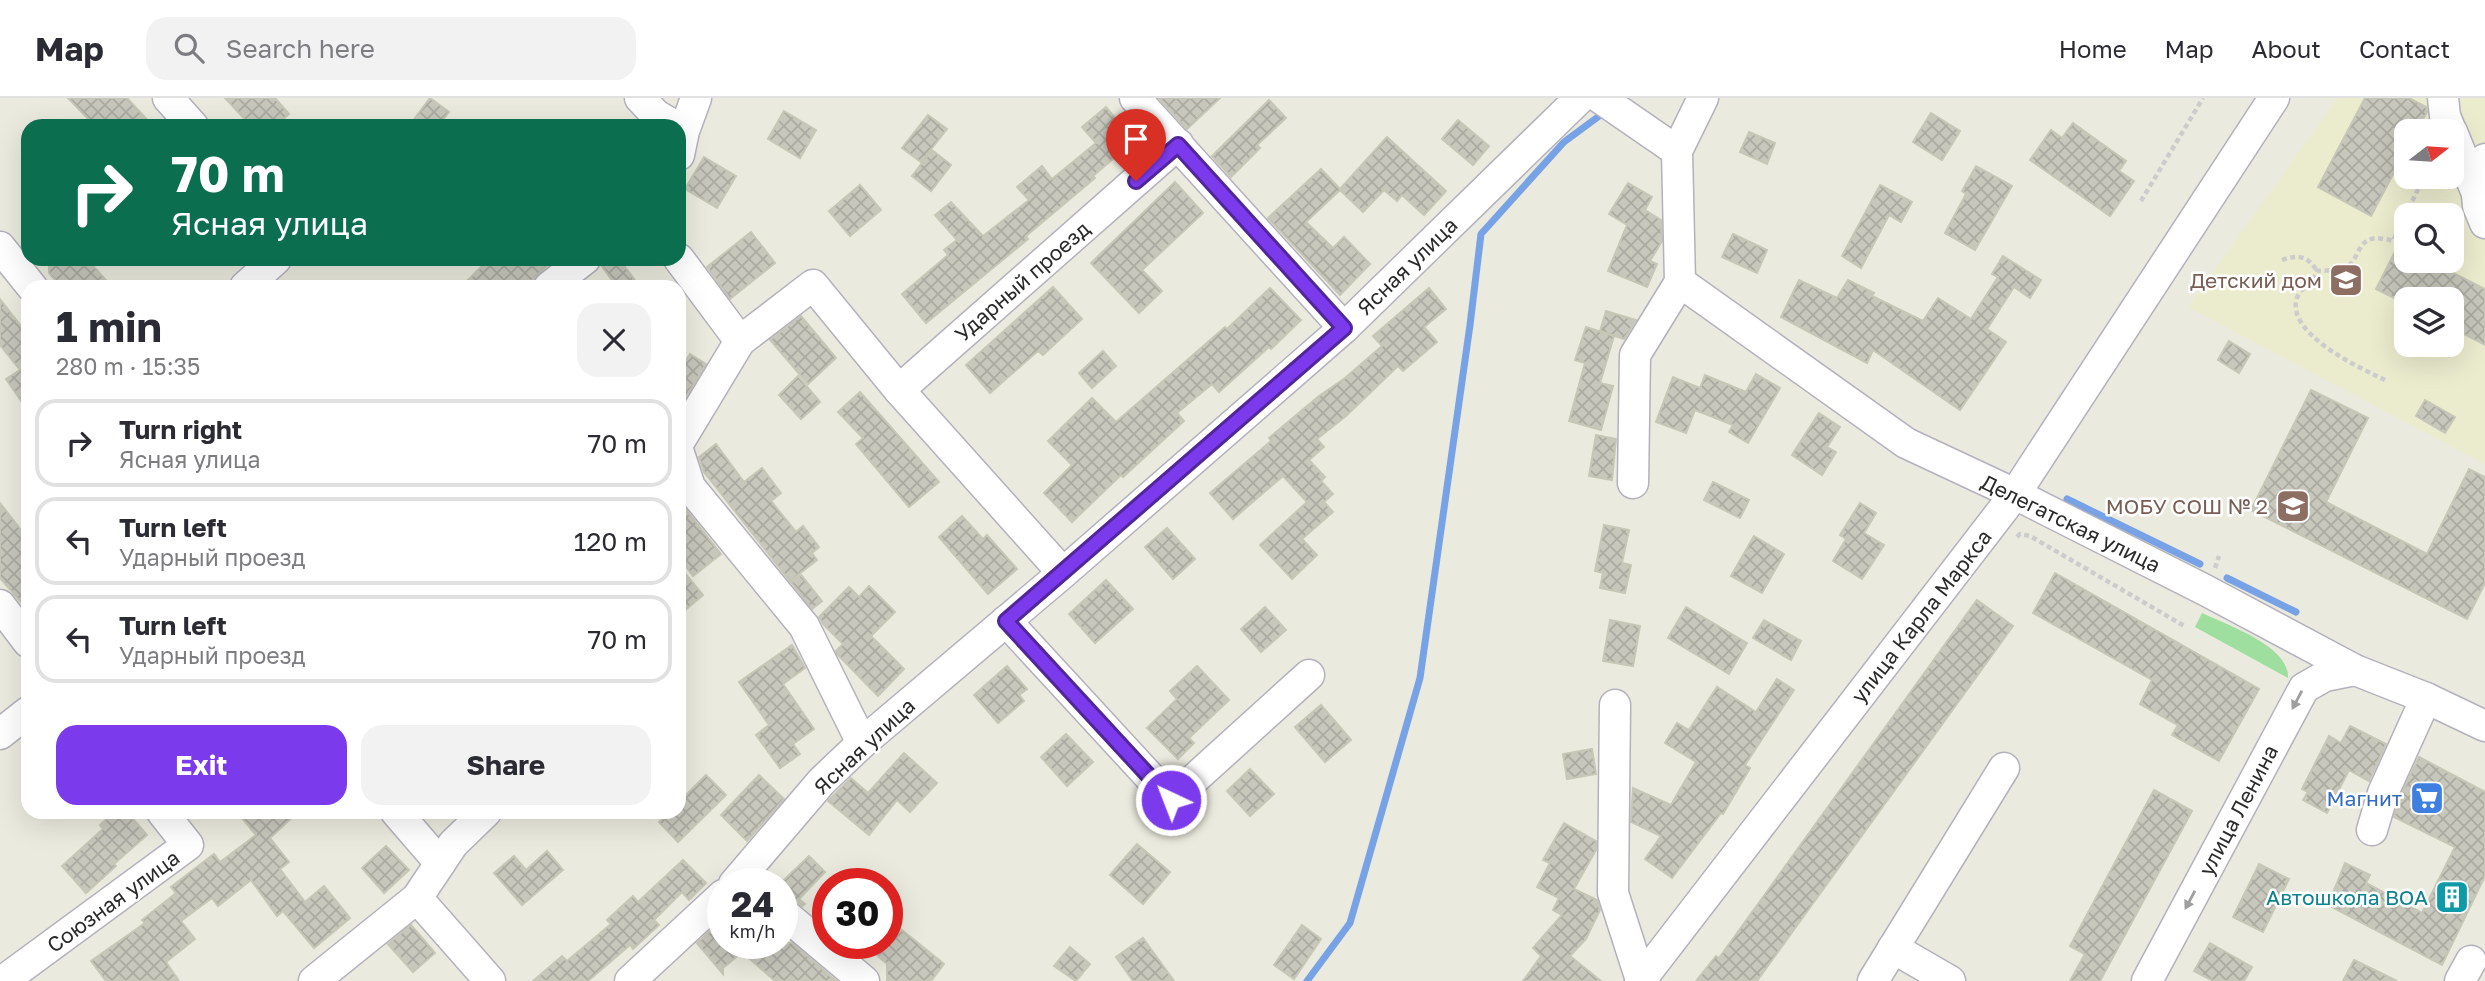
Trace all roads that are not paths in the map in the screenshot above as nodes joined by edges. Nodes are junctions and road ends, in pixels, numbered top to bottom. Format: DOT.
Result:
graph roads {
  1 [pos="169,98"];
  2 [pos="640,98"];
  3 [pos="696,98"];
  4 [pos="1135,98"];
  5 [pos="1580,98"];
  6 [pos="1600,98"];
  7 [pos="1703,98"];
  8 [pos="2274,98"];
  9 [pos="2443,98"];
  10 [pos="187,119"];
  11 [pos="661,119"];
  12 [pos="2446,119"];
  13 [pos="686,120"];
  14 [pos="1178,145"];
  15 [pos="1677,151"];
  16 [pos="2485,159"];
  17 [pos="2464,162"];
  18 [pos="2476,191"];
  19 [pos="2485,223"];
  20 [pos="1,251"];
  21 [pos="268,266"];
  22 [pos="576,266"];
  23 [pos="684,266"];
  24 [pos="26,280"];
  25 [pos="253,280"];
  26 [pos="559,280"];
  27 [pos="1680,282"];
  28 [pos="1344,328"];
  29 [pos="740,341"];
  30 [pos="899,390"];
  31 [pos="686,430"];
  32 [pos="686,475"];
  33 [pos="1633,483"];
  34 [pos="2015,494"];
  35 [pos="1054,563"];
  36 [pos="0,605"];
  37 [pos="1006,621"];
  38 [pos="21,633"];
  39 [pos="2355,670"];
  40 [pos="1308,675"];
  41 [pos="2426,698"];
  42 [pos="1615,705"];
  43 [pos="21,718"];
  44 [pos="2485,726"];
  45 [pos="0,734"];
  46 [pos="862,743"];
  47 [pos="2004,768"];
  48 [pos="168,819"];
  49 [pos="402,819"];
  50 [pos="479,819"];
  51 [pos="2372,830"];
  52 [pos="440,863"];
  53 [pos="751,868"];
  54 [pos="417,898"];
  55 [pos="707,912"];
  56 [pos="798,925"];
  57 [pos="1893,948"];
  58 [pos="3,981"];
  59 [pos="314,981"];
  60 [pos="490,981"];
  61 [pos="630,981"];
  62 [pos="864,981"];
  63 [pos="1641,981"];
  64 [pos="1873,981"];
  65 [pos="1950,981"];
  66 [pos="2147,981"];
  1 -- 10 [label="street"];
  2 -- 11 [label="street"];
  3 -- 13 [label="street"];
  4 -- 14 [label="street"];
  5 -- 28 [label="street, Ясная улица"];
  6 -- 15 [label="street"];
  7 -- 15 [label="street"];
  8 -- 34 [label="street, улица Карла Маркса"];
  9 -- 12 [label="street"];
  14 -- 28 [label="street"];
  14 -- 30 [label="street, Ударный проезд"];
  15 -- 27 [label="street"];
  16 -- 18 [label="street"];
  17 -- 18 [label="street"];
  18 -- 19 [label="street"];
  20 -- 24 [label="street"];
  21 -- 25 [label="street"];
  22 -- 26 [label="street"];
  23 -- 29 [label="street"];
  27 -- 33 [label="street"];
  27 -- 34 [label="street, Делегатская улица"];
  28 -- 37 [label="street, Ясная улица"];
  29 -- 30 [label="street"];
  29 -- 31 [label="street"];
  30 -- 35 [label="street"];
  32 -- 46 [label="street"];
  34 -- 39 [label="street, Делегатская улица"];
  34 -- 63 [label="street, улица Карла Маркса"];
  36 -- 38 [label="street"];
  37 -- 40 [label="street"];
  37 -- 46 [label="street, Ясная улица"];
  39 -- 41 [label="street, Делегатская улица"];
  39 -- 66 [label="street, улица Ленина, one-way"];
  41 -- 44 [label="street, Делегатская улица"];
  41 -- 51 [label="street"];
  42 -- 63 [label="street, улица Карла Маркса"];
  43 -- 45 [label="street"];
  46 -- 53 [label="street, Ясная улица"];
  47 -- 57 [label="street"];
  48 -- 58 [label="street, Союзная улица"];
  49 -- 52 [label="street"];
  50 -- 52 [label="street"];
  52 -- 54 [label="street"];
  54 -- 59 [label="street"];
  54 -- 60 [label="street"];
  55 -- 61 [label="street, Ясная улица"];
  56 -- 62 [label="street"];
  57 -- 64 [label="street"];
  57 -- 65 [label="street"];
}
